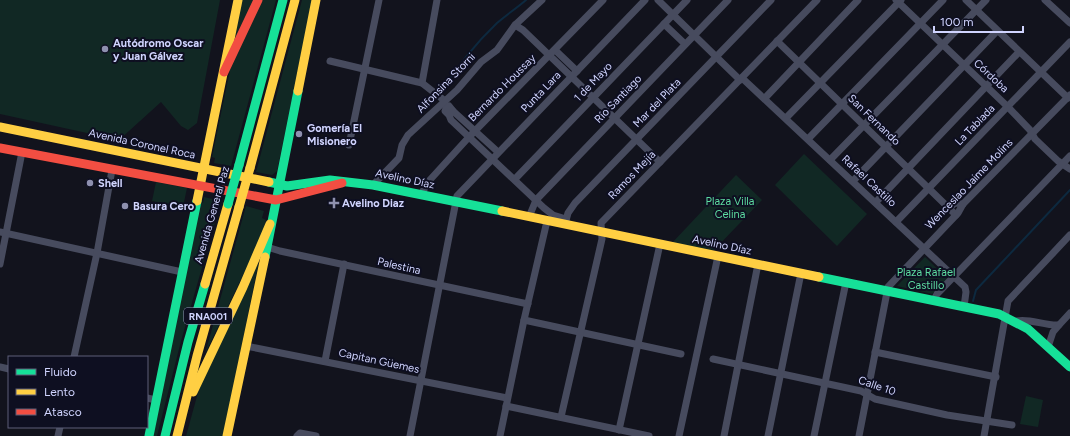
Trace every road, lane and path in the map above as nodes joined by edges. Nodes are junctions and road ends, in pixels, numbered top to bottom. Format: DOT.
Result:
graph roads {
  1 [pos="238,0"];
  2 [pos="258,0"];
  3 [pos="283,0"];
  4 [pos="295,0"];
  5 [pos="316,0"];
  6 [pos="379,0"];
  7 [pos="437,0"];
  8 [pos="542,0"];
  9 [pos="603,0"];
  10 [pos="645,0"];
  11 [pos="658,0"];
  12 [pos="687,0"];
  13 [pos="728,0"];
  14 [pos="771,0"];
  15 [pos="817,0"];
  16 [pos="858,0"];
  17 [pos="943,0"];
  18 [pos="966,0"];
  19 [pos="986,0"];
  20 [pos="1045,0"];
  21 [pos="898,1"];
  22 [pos="977,10"];
  23 [pos="673,15"];
  24 [pos="1070,23"];
  25 [pos="664,24"];
  26 [pos="920,24"];
  27 [pos="515,25"];
  28 [pos="997,31"];
  29 [pos="694,35"];
  30 [pos="776,42"];
  31 [pos="1070,42"];
  32 [pos="685,44"];
  33 [pos="942,45"];
  34 [pos="555,50"];
  35 [pos="1019,52"];
  36 [pos="549,56"];
  37 [pos="716,57"];
  38 [pos="330,61"];
  39 [pos="798,63"];
  40 [pos="964,66"];
  41 [pos="365,70"];
  42 [pos="224,72"];
  43 [pos="1041,72"];
  44 [pos="574,73"];
  45 [pos="741,79"];
  46 [pos="422,83"];
  47 [pos="820,84"];
  48 [pos="986,86"];
  49 [pos="452,95"];
  50 [pos="1069,96"];
  51 [pos="594,97"];
  52 [pos="765,98"];
  53 [pos="445,101"];
  54 [pos="842,105"];
  55 [pos="1008,107"];
  56 [pos="451,111"];
  57 [pos="615,118"];
  58 [pos="786,118"];
  59 [pos="863,125"];
  60 [pos="0,127"];
  61 [pos="476,130"];
  62 [pos="1032,134"];
  63 [pos="469,137"];
  64 [pos="808,139"];
  65 [pos="637,140"];
  66 [pos="349,145"];
  67 [pos="886,147"];
  68 [pos="0,148"];
  69 [pos="22,152"];
  70 [pos="498,152"];
  71 [pos="1070,156"];
  72 [pos="492,159"];
  73 [pos="830,160"];
  74 [pos="660,162"];
  75 [pos="1062,164"];
  76 [pos="908,168"];
  77 [pos="203,169"];
  78 [pos="1070,169"];
  79 [pos="112,170"];
  80 [pos="514,179"];
  81 [pos="353,181"];
  82 [pos="853,181"];
  83 [pos="373,184"];
  84 [pos="280,185"];
  85 [pos="199,187"];
  86 [pos="929,188"];
  87 [pos="420,195"];
  88 [pos="276,200"];
  89 [pos="536,200"];
  90 [pos="455,202"];
  91 [pos="876,202"];
  92 [pos="963,204"];
  93 [pos="949,208"];
  94 [pos="956,215"];
  95 [pos="529,217"];
  96 [pos="547,221"];
  97 [pos="565,222"];
  98 [pos="896,222"];
  99 [pos="270,224"];
  100 [pos="601,232"];
  101 [pos="3,233"];
  102 [pos="1070,235"];
  103 [pos="660,244"];
  104 [pos="267,247"];
  105 [pos="924,248"];
  106 [pos="97,253"];
  107 [pos="718,256"];
  108 [pos="0,264"];
  109 [pos="344,264"];
  110 [pos="758,264"];
  111 [pos="182,272"];
  112 [pos="800,273"];
  113 [pos="954,276"];
  114 [pos="846,282"];
  115 [pos="438,286"];
  116 [pos="887,291"];
  117 [pos="934,300"];
  118 [pos="528,304"];
  119 [pos="964,307"];
  120 [pos="1070,313"];
  121 [pos="1006,316"];
  122 [pos="524,320"];
  123 [pos="1017,322"];
  124 [pos="1059,325"];
  125 [pos="581,332"];
  126 [pos="638,344"];
  127 [pos="246,346"];
  128 [pos="1048,347"];
  129 [pos="875,352"];
  130 [pos="681,354"];
  131 [pos="74,356"];
  132 [pos="713,359"];
  133 [pos="325,361"];
  134 [pos="738,364"];
  135 [pos="1069,366"];
  136 [pos="781,373"];
  137 [pos="996,376"];
  138 [pos="421,381"];
  139 [pos="825,383"];
  140 [pos="867,394"];
  141 [pos="507,398"];
  142 [pos="152,399"];
  143 [pos="506,406"];
  144 [pos="561,417"];
  145 [pos="988,421"];
  146 [pos="180,425"];
  147 [pos="1012,425"];
  148 [pos="619,430"];
  149 [pos="149,436"];
  150 [pos="165,436"];
  151 [pos="177,436"];
  152 [pos="227,436"];
  153 [pos="297,436"];
  154 [pos="316,436"];
  155 [pos="410,436"];
  156 [pos="500,436"];
  157 [pos="649,436"];
  158 [pos="679,436"];
  159 [pos="724,436"];
  160 [pos="768,436"];
  161 [pos="814,436"];
  162 [pos="859,436"];
  163 [pos="984,436"];
  1 -- 42 [label="main road, Avenida General Paz"];
  2 -- 42 [label="main road"];
  3 -- 150 [label="main road, Avenida General Paz / RNA001, bridge"];
  4 -- 146 [label="main road, RNA001, bridge"];
  5 -- 84 [label="main road"];
  6 -- 41 [label="street"];
  7 -- 46 [label="street"];
  8 -- 27 [label="street, Alfonsina Storni"];
  9 -- 34 [label="street, Bernardo Houssay"];
  10 -- 44 [label="street, Punta Lara"];
  11 -- 23 [label="street, Rafael Castillo"];
  12 -- 23 [label="street, 1 de Mayo"];
  13 -- 29 [label="street, Río Santiago"];
  14 -- 37 [label="street, Mar del Plata"];
  15 -- 30 [label="street, Ramos Mejía"];
  16 -- 39 [label="street"];
  17 -- 26 [label="street"];
  18 -- 22 [label="street"];
  19 -- 22 [label="street"];
  20 -- 24 [label="street"];
  21 -- 26 [label="street, Córdoba"];
  21 -- 47 [label="street"];
  22 -- 28 [label="street"];
  22 -- 33 [label="street"];
  23 -- 25 [label="street, 1 de Mayo"];
  23 -- 29 [label="street, Rafael Castillo"];
  25 -- 32 [label="street"];
  25 -- 51 [label="street, 1 de Mayo"];
  26 -- 33 [label="street, Córdoba"];
  26 -- 54 [label="street"];
  27 -- 36 [label="street"];
  27 -- 49 [label="street, Alfonsina Storni"];
  28 -- 35 [label="street"];
  28 -- 40 [label="street"];
  29 -- 32 [label="street, Río Santiago"];
  29 -- 37 [label="street, Rafael Castillo"];
  30 -- 39 [label="street, San Fernando"];
  30 -- 45 [label="street, Ramos Mejía"];
  31 -- 43 [label="street, La Tablada"];
  32 -- 57 [label="street, Río Santiago"];
  33 -- 40 [label="street, Córdoba"];
  33 -- 59 [label="street"];
  34 -- 36 [label="street, Bernardo Houssay"];
  34 -- 44 [label="street"];
  35 -- 43 [label="street"];
  35 -- 48 [label="street"];
  36 -- 44 [label="street"];
  36 -- 61 [label="street, Bernardo Houssay"];
  37 -- 45 [label="street, Rafael Castillo"];
  37 -- 65 [label="street, Mar del Plata"];
  38 -- 41 [label="street"];
  39 -- 47 [label="street, San Fernando"];
  39 -- 52 [label="street"];
  40 -- 48 [label="street, Córdoba"];
  40 -- 67 [label="street"];
  41 -- 46 [label="street"];
  41 -- 66 [label="street"];
  42 -- 77 [label="main road, Avenida General Paz"];
  43 -- 50 [label="street"];
  43 -- 55 [label="street, La Tablada"];
  44 -- 51 [label="street"];
  44 -- 70 [label="street, Punta Lara"];
  45 -- 52 [label="street, Rafael Castillo"];
  45 -- 74 [label="street, Ramos Mejía"];
  46 -- 53 [label="street"];
  47 -- 54 [label="street, San Fernando"];
  47 -- 58 [label="street"];
  48 -- 55 [label="street, Córdoba"];
  48 -- 76 [label="street"];
  49 -- 53 [label="street, Alfonsina Storni"];
  49 -- 56 [label="street"];
  50 -- 62 [label="street, Wenceslao Jaime Molins"];
  51 -- 57 [label="street"];
  51 -- 80 [label="street, 1 de Mayo"];
  52 -- 58 [label="street, Rafael Castillo"];
  53 -- 83 [label="street, Alfonsina Storni"];
  54 -- 59 [label="street, San Fernando"];
  54 -- 64 [label="street"];
  55 -- 62 [label="street, Córdoba"];
  55 -- 86 [label="street, La Tablada"];
  56 -- 61 [label="street"];
  56 -- 63 [label="street"];
  57 -- 65 [label="street"];
  57 -- 89 [label="street, Río Santiago"];
  58 -- 64 [label="street, Rafael Castillo"];
  59 -- 67 [label="street, San Fernando"];
  59 -- 73 [label="street"];
  60 -- 77 [label="main road, Avenida Coronel Roca"];
  61 -- 63 [label="street, Bernardo Houssay"];
  61 -- 70 [label="street"];
  62 -- 75 [label="street, Córdoba"];
  62 -- 92 [label="street, Wenceslao Jaime Molins"];
  63 -- 72 [label="street"];
  63 -- 87 [label="street, Bernardo Houssay"];
  64 -- 73 [label="street, Rafael Castillo"];
  65 -- 74 [label="street"];
  65 -- 97 [label="street, Mar del Plata"];
  67 -- 76 [label="street, San Fernando"];
  67 -- 82 [label="street"];
  68 -- 69 [label="main road"];
  69 -- 79 [label="main road"];
  69 -- 101 [label="street"];
  70 -- 72 [label="street, Punta Lara"];
  71 -- 75 [label="street"];
  72 -- 80 [label="street"];
  72 -- 90 [label="street, Punta Lara"];
  73 -- 82 [label="street, Rafael Castillo"];
  74 -- 100 [label="street, Ramos Mejía"];
  75 -- 78 [label="street, Córdoba"];
  75 -- 113 [label="street"];
  76 -- 86 [label="street, San Fernando"];
  76 -- 91 [label="street"];
  77 -- 84 [label="main road, Avenida Coronel Roca"];
  77 -- 85 [label="main road, Avenida General Paz"];
  79 -- 85 [label="main road"];
  79 -- 106 [label="street"];
  80 -- 89 [label="street"];
  81 -- 83 [label="main road, Avelino Díaz"];
  81 -- 84 [label="main road, Avelino Díaz"];
  81 -- 88 [label="main road, Avelino Díaz"];
  82 -- 91 [label="street, Rafael Castillo"];
  83 -- 87 [label="main road, Avelino Díaz"];
  84 -- 88 [label="main road"];
  85 -- 88 [label="main road"];
  85 -- 111 [label="main road, Avenida General Paz"];
  86 -- 93 [label="street, San Fernando"];
  86 -- 98 [label="street, La Tablada"];
  87 -- 90 [label="main road, Avelino Díaz"];
  88 -- 99 [label="main road"];
  89 -- 95 [label="street, Río Santiago"];
  89 -- 97 [label="street"];
  90 -- 95 [label="main road, Avelino Díaz"];
  90 -- 115 [label="street"];
  91 -- 98 [label="street, Rafael Castillo"];
  92 -- 93 [label="street"];
  92 -- 94 [label="street, Wenceslao Jaime Molins"];
  93 -- 94 [label="street, San Fernando"];
  94 -- 105 [label="street, Wenceslao Jaime Molins"];
  95 -- 96 [label="main road, Avelino Díaz"];
  96 -- 97 [label="main road, Avelino Díaz"];
  96 -- 118 [label="street"];
  97 -- 100 [label="main road, Avelino Díaz"];
  98 -- 105 [label="street, Rafael Castillo"];
  99 -- 104 [label="main road"];
  99 -- 146 [label="main road"];
  100 -- 103 [label="main road, Avelino Díaz"];
  100 -- 125 [label="street, Ramos Mejía"];
  101 -- 106 [label="street"];
  101 -- 108 [label="street"];
  102 -- 121 [label="street"];
  103 -- 107 [label="main road, Avelino Díaz"];
  103 -- 126 [label="street"];
  104 -- 109 [label="street, Palestina"];
  104 -- 127 [label="main road"];
  105 -- 113 [label="street, Rafael Castillo"];
  105 -- 116 [label="street, Wenceslao Jaime Molins"];
  106 -- 111 [label="street"];
  106 -- 131 [label="street"];
  107 -- 110 [label="main road, Avelino Díaz"];
  107 -- 158 [label="street"];
  109 -- 115 [label="street, Palestina"];
  109 -- 133 [label="street"];
  110 -- 112 [label="main road, Avelino Díaz"];
  110 -- 134 [label="street"];
  111 -- 142 [label="main road, Avenida General Paz"];
  112 -- 114 [label="main road, Avelino Díaz"];
  112 -- 136 [label="street"];
  113 -- 117 [label="street"];
  113 -- 119 [label="street, Rafael Castillo"];
  114 -- 116 [label="main road, Avelino Díaz"];
  114 -- 139 [label="street"];
  115 -- 118 [label="street, Palestina"];
  115 -- 138 [label="street"];
  116 -- 117 [label="main road, Avelino Díaz"];
  116 -- 129 [label="street"];
  117 -- 119 [label="main road, Avelino Díaz"];
  118 -- 122 [label="street"];
  119 -- 121 [label="main road, Avelino Díaz"];
  120 -- 124 [label="street"];
  121 -- 123 [label="main road, Avelino Díaz"];
  121 -- 137 [label="street"];
  122 -- 125 [label="street"];
  122 -- 141 [label="street"];
  123 -- 124 [label="street"];
  123 -- 128 [label="main road, Avelino Díaz"];
  124 -- 128 [label="street"];
  125 -- 126 [label="street"];
  125 -- 144 [label="street, Ramos Mejía"];
  126 -- 130 [label="street"];
  126 -- 148 [label="street"];
  127 -- 133 [label="street, Capitan Güemes"];
  127 -- 152 [label="main road"];
  128 -- 135 [label="main road, Avelino Díaz"];
  129 -- 137 [label="street"];
  129 -- 140 [label="street"];
  132 -- 134 [label="street, Calle 10"];
  133 -- 138 [label="street, Capitan Güemes"];
  134 -- 136 [label="street, Calle 10"];
  134 -- 159 [label="street"];
  136 -- 139 [label="street, Calle 10"];
  136 -- 160 [label="street"];
  137 -- 145 [label="street"];
  138 -- 141 [label="street, Capitan Güemes"];
  138 -- 155 [label="street"];
  139 -- 140 [label="street, Calle 10"];
  139 -- 161 [label="street"];
  140 -- 145 [label="street, Calle 10"];
  140 -- 162 [label="street"];
  141 -- 143 [label="street"];
  142 -- 149 [label="main road, Avenida General Paz"];
  143 -- 144 [label="street"];
  143 -- 156 [label="street"];
  144 -- 148 [label="street"];
  145 -- 147 [label="street, Calle 10"];
  145 -- 163 [label="street"];
  146 -- 151 [label="main road, RNA001"];
  148 -- 157 [label="street"];
  153 -- 154 [label="street"];
}
